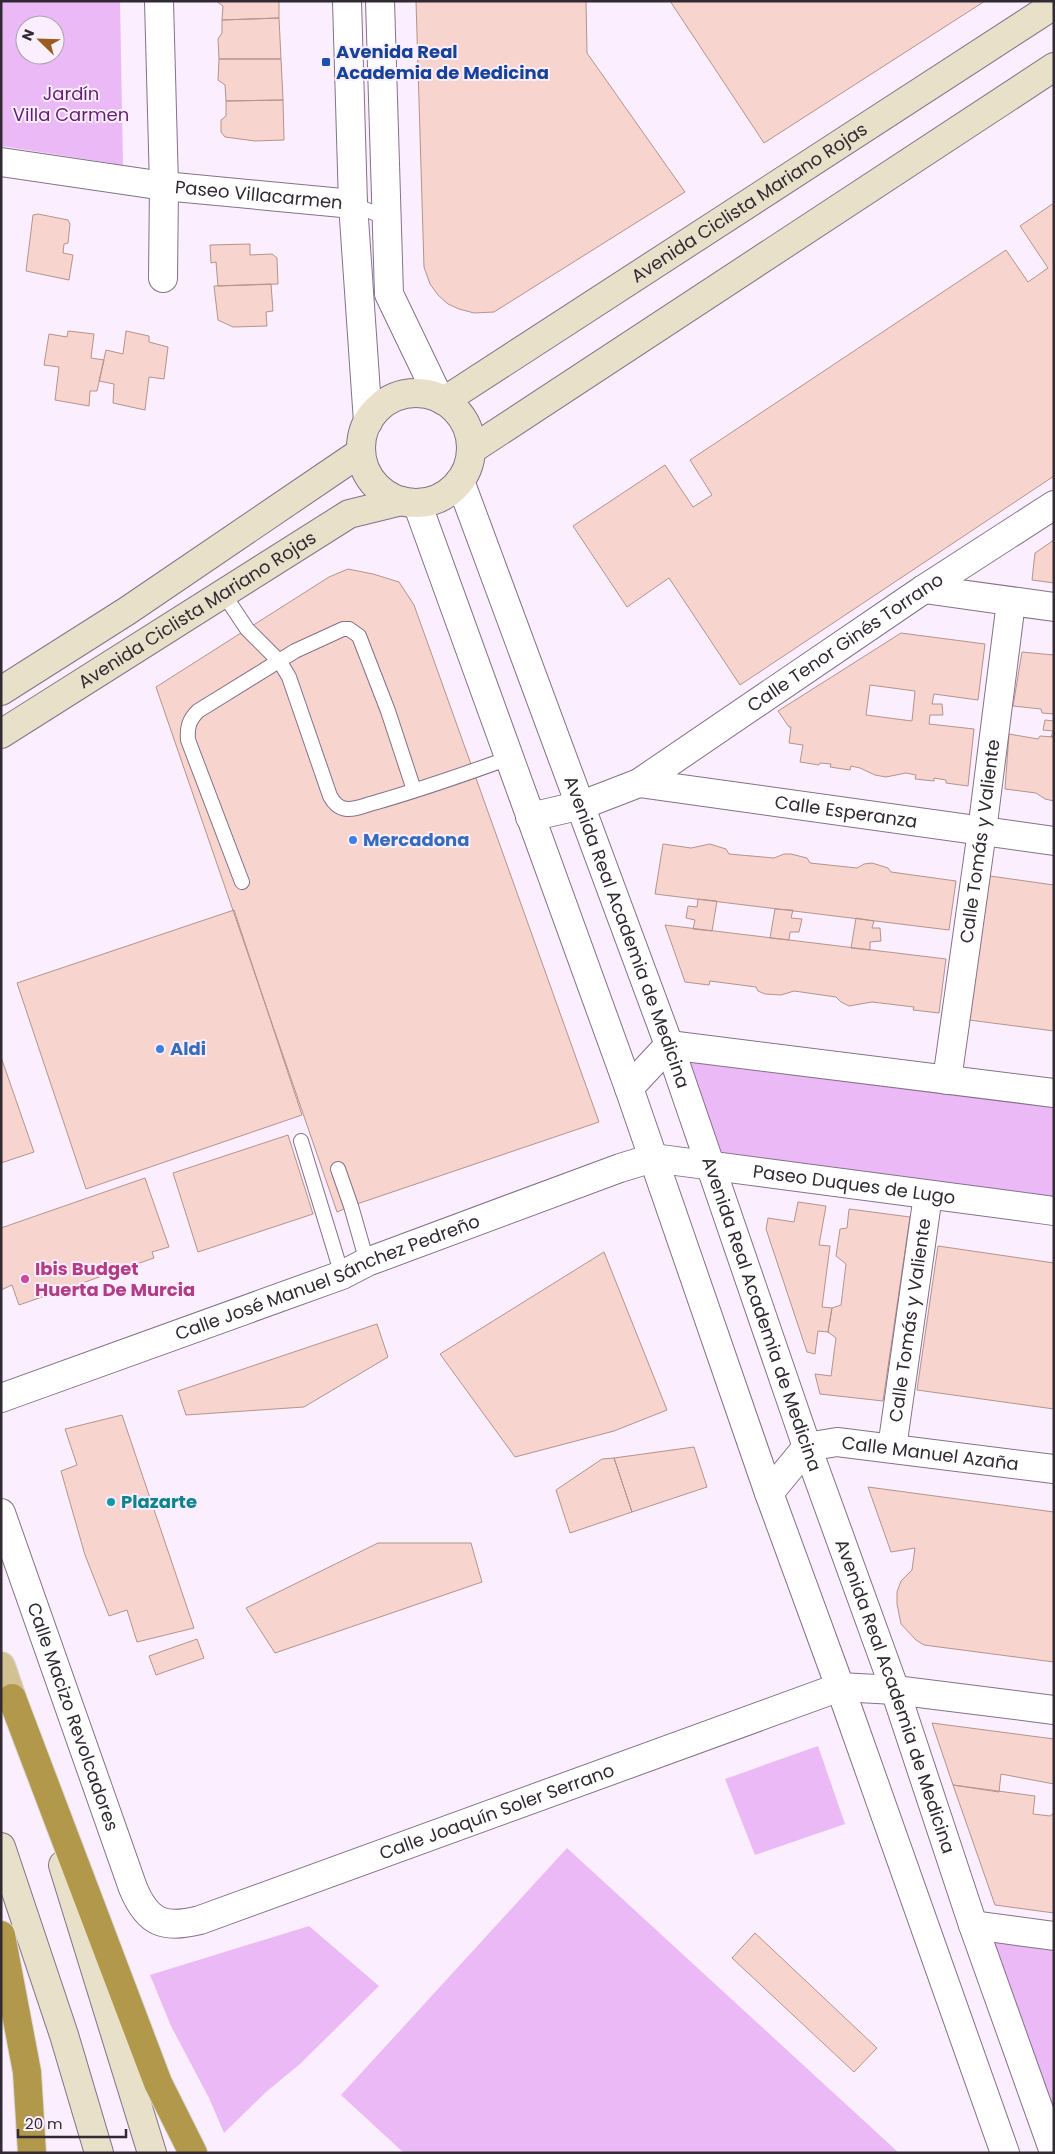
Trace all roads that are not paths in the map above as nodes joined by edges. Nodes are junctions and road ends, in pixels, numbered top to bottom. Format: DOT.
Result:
graph roads {
  1 [pos="159,1"];
  2 [pos="347,1"];
  3 [pos="380,1"];
  4 [pos="1054,5"];
  5 [pos="1054,67"];
  6 [pos="1,162"];
  7 [pos="164,186"];
  8 [pos="353,204"];
  9 [pos="386,218"];
  10 [pos="163,278"];
  11 [pos="442,399"];
  12 [pos="368,422"];
  13 [pos="471,450"];
  14 [pos="361,452"];
  15 [pos="460,481"];
  16 [pos="409,502"];
  17 [pos="1054,505"];
  18 [pos="924,590"];
  19 [pos="223,593"];
  20 [pos="1011,602"];
  21 [pos="1054,607"];
  22 [pos="280,662"];
  23 [pos="1,691"];
  24 [pos="1,734"];
  25 [pos="509,758"];
  26 [pos="639,783"];
  27 [pos="414,790"];
  28 [pos="582,805"];
  29 [pos="530,817"];
  30 [pos="982,831"];
  31 [pos="1054,841"];
  32 [pos="242,882"];
  33 [pos="670,1045"];
  34 [pos="947,1080"];
  35 [pos="628,1088"];
  36 [pos="1054,1093"];
  37 [pos="301,1140"];
  38 [pos="653,1158"];
  39 [pos="710,1166"];
  40 [pos="338,1169"];
  41 [pos="928,1195"];
  42 [pos="1054,1211"];
  43 [pos="367,1262"];
  44 [pos="342,1275"];
  45 [pos="1,1398"];
  46 [pos="807,1447"];
  47 [pos="892,1448"];
  48 [pos="1054,1469"];
  49 [pos="769,1493"];
  50 [pos="1,1513"];
  51 [pos="1,1666"];
  52 [pos="840,1687"];
  53 [pos="895,1690"];
  54 [pos="12,1698"];
  55 [pos="1054,1710"];
  56 [pos="1,1847"];
  57 [pos="152,1916"];
  58 [pos="973,1925"];
  59 [pos="1,1935"];
  60 [pos="1054,1936"];
  61 [pos="1054,2152"];
  62 [pos="32,2153"];
  63 [pos="99,2153"];
  64 [pos="152,2153"];
  65 [pos="193,2153"];
  66 [pos="1005,2153"];
  1 -- 7 [label="street, Paseo Villacarmen"];
  2 -- 8 [label="street"];
  3 -- 9 [label="street"];
  4 -- 11 [label="main road, Avenida Ciclista Mariano Rojas"];
  5 -- 13 [label="main road"];
  6 -- 7 [label="street, Paseo Villacarmen"];
  7 -- 8 [label="street, Paseo Villacarmen"];
  7 -- 10 [label="street, Paseo Villacarmen"];
  8 -- 9 [label="lane"];
  8 -- 12 [label="street"];
  9 -- 11 [label="street"];
  11 -- 12 [label="main road"];
  11 -- 13 [label="main road"];
  12 -- 14 [label="main road"];
  13 -- 15 [label="main road"];
  14 -- 16 [label="main road"];
  14 -- 23 [label="main road, Avenida Ciclista Mariano Rojas"];
  15 -- 16 [label="main road"];
  15 -- 28 [label="street, Avenida Real Academia de Medicina"];
  16 -- 19 [label="main road, Avenida Ciclista Mariano Rojas"];
  16 -- 25 [label="street"];
  17 -- 18 [label="street, Calle Tenor Ginés Torrano"];
  18 -- 20 [label="street"];
  18 -- 26 [label="street, Calle Tenor Ginés Torrano"];
  19 -- 22 [label="lane"];
  19 -- 24 [label="main road, Avenida Ciclista Mariano Rojas"];
  20 -- 21 [label="street"];
  20 -- 30 [label="street, Calle Tomás y Valiente"];
  22 -- 27 [label="lane"];
  22 -- 27 [label="lane"];
  22 -- 32 [label="lane"];
  25 -- 27 [label="lane"];
  25 -- 29 [label="street"];
  26 -- 28 [label="street, Calle Tenor Ginés Torrano"];
  26 -- 30 [label="street, Calle Esperanza"];
  28 -- 29 [label="street, Calle Tenor Ginés Torrano"];
  28 -- 33 [label="street, Avenida Real Academia de Medicina"];
  29 -- 35 [label="street"];
  30 -- 31 [label="street, Calle Esperanza"];
  30 -- 34 [label="street, Calle Tomás y Valiente"];
  33 -- 34 [label="street"];
  33 -- 35 [label="street"];
  33 -- 39 [label="street, Avenida Real Academia de Medicina"];
  34 -- 36 [label="street"];
  35 -- 38 [label="street"];
  37 -- 44 [label="lane"];
  38 -- 39 [label="street, Paseo Duques de Lugo"];
  38 -- 43 [label="street, Calle José Manuel Sánchez Pedreño"];
  38 -- 49 [label="street"];
  39 -- 41 [label="street, Paseo Duques de Lugo"];
  39 -- 46 [label="street, Avenida Real Academia de Medicina"];
  40 -- 43 [label="lane"];
  41 -- 42 [label="street, Paseo Duques de Lugo"];
  41 -- 47 [label="street, Calle Tomás y Valiente"];
  43 -- 44 [label="street, Calle José Manuel Sánchez Pedreño"];
  44 -- 45 [label="street, Calle José Manuel Sánchez Pedreño"];
  46 -- 47 [label="street, Calle Manuel Azaña"];
  46 -- 49 [label="street"];
  46 -- 53 [label="street, Avenida Real Academia de Medicina"];
  47 -- 48 [label="street, Calle Manuel Azaña"];
  49 -- 52 [label="street"];
  50 -- 57 [label="street, Calle Macizo Revolcadores"];
  51 -- 54 [label="main road"];
  52 -- 53 [label="street"];
  52 -- 57 [label="street, Calle Joaquín Soler Serrano"];
  52 -- 66 [label="street"];
  53 -- 55 [label="street"];
  53 -- 58 [label="street, Avenida Real Academia de Medicina"];
  54 -- 64 [label="main road"];
  54 -- 65 [label="highway"];
  56 -- 63 [label="main road"];
  58 -- 60 [label="street"];
  58 -- 61 [label="street, Avenida Real Academia de Medicina"];
  59 -- 62 [label="highway"];
}
